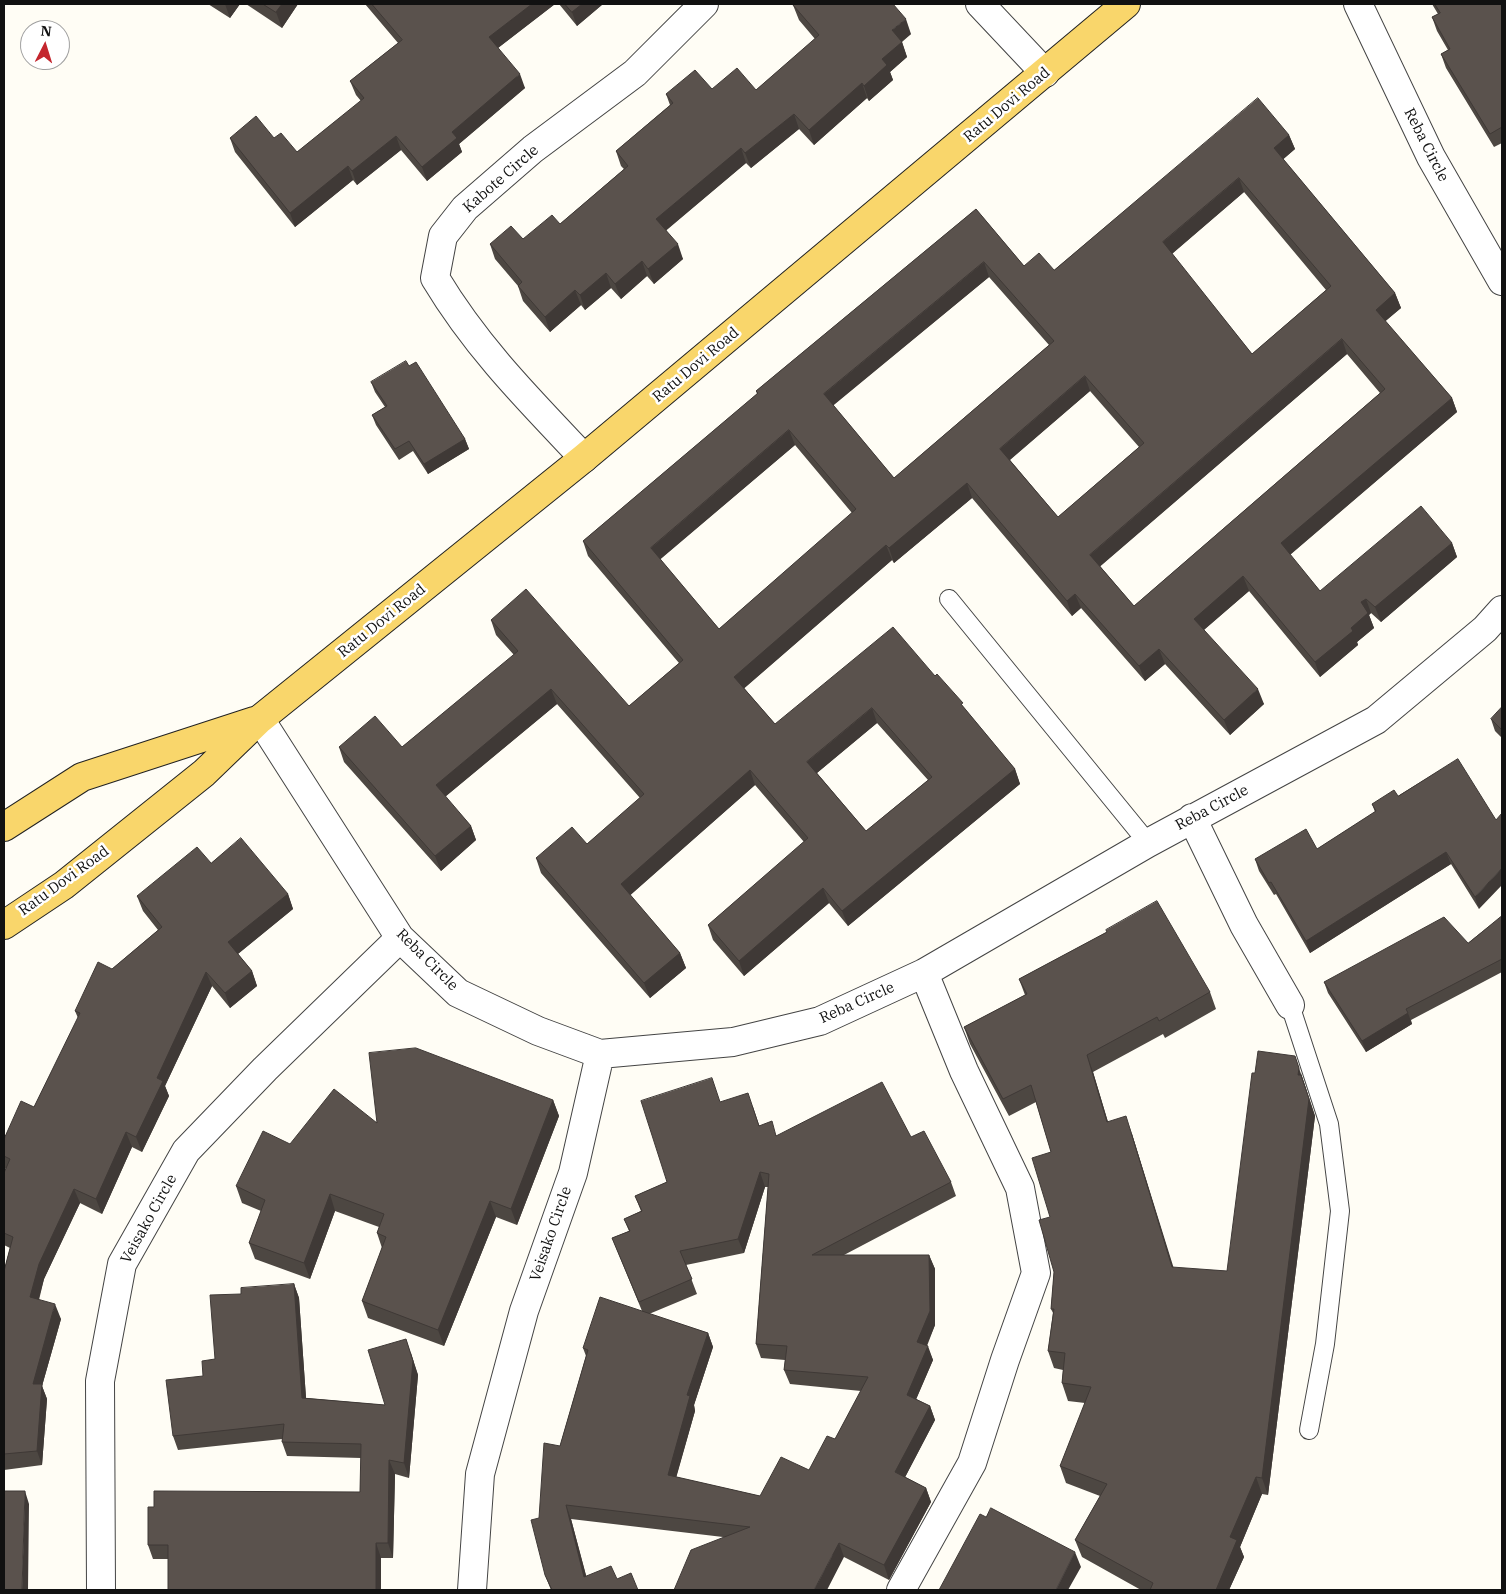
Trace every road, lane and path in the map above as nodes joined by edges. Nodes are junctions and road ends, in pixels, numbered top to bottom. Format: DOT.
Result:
graph roads {
  1 [pos="704,4"];
  2 [pos="980,4"];
  3 [pos="1126,4"];
  4 [pos="1358,4"];
  5 [pos="1045,73"];
  6 [pos="1502,281"];
  7 [pos="584,458"];
  8 [pos="949,599"];
  9 [pos="1502,610"];
  10 [pos="260,720"];
  11 [pos="1192,818"];
  12 [pos="4,827"];
  13 [pos="1148,842"];
  14 [pos="4,925"];
  15 [pos="400,938"];
  16 [pos="924,973"];
  17 [pos="1290,1005"];
  18 [pos="600,1054"];
  19 [pos="1309,1430"];
  20 [pos="101,1590"];
  21 [pos="472,1590"];
  22 [pos="900,1590"];
  1 -- 7 [label="street, Kabote Circle"];
  2 -- 5 [label="street"];
  3 -- 5 [label="main road, Ratu Dovi Road"];
  4 -- 6 [label="street, Reba Circle"];
  5 -- 7 [label="main road, Ratu Dovi Road"];
  7 -- 10 [label="main road, Ratu Dovi Road"];
  8 -- 13 [label="lane"];
  9 -- 11 [label="street, Reba Circle"];
  10 -- 12 [label="main road, Ratu Dovi Road"];
  10 -- 14 [label="main road, Ratu Dovi Road"];
  10 -- 15 [label="street, Reba Circle"];
  11 -- 13 [label="street, Reba Circle"];
  11 -- 17 [label="street"];
  13 -- 16 [label="street, Reba Circle"];
  15 -- 18 [label="street, Reba Circle"];
  15 -- 20 [label="street, Veisako Circle"];
  16 -- 18 [label="street, Reba Circle"];
  16 -- 22 [label="street"];
  17 -- 19 [label="lane"];
  18 -- 21 [label="street, Veisako Circle"];
}
